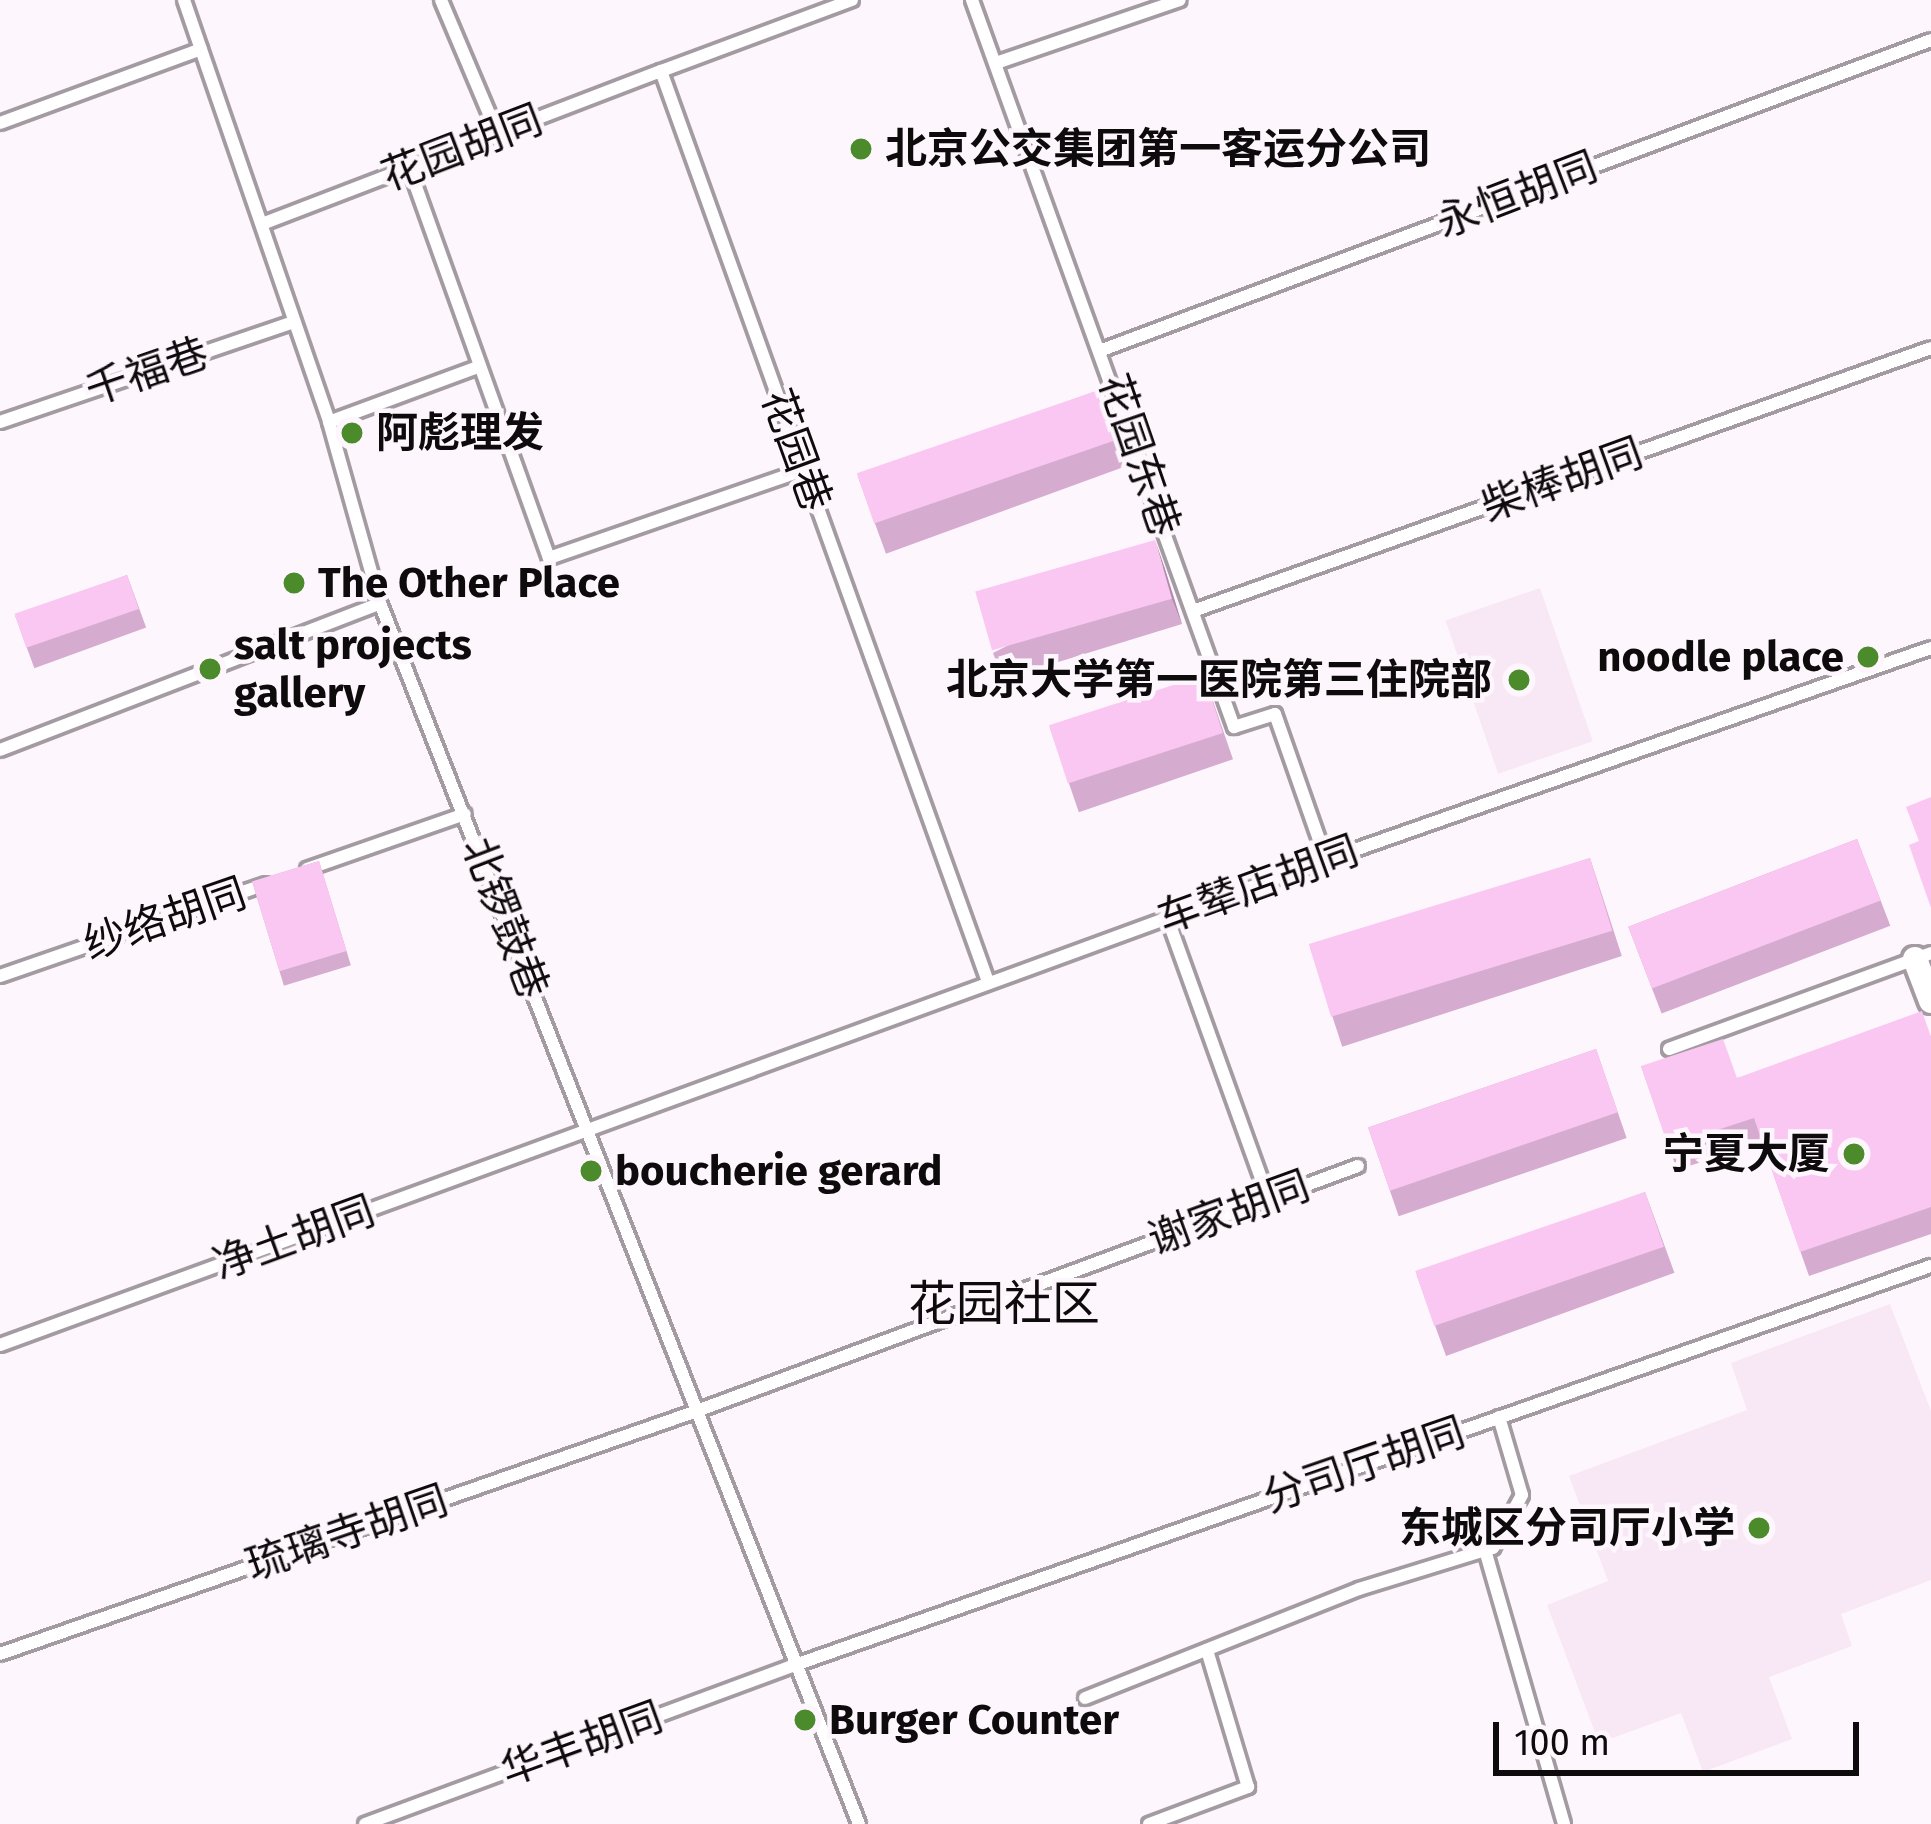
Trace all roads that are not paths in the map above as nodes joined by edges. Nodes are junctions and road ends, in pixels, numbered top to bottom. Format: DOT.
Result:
graph roads {
  1 [pos="184,0"];
  2 [pos="441,0"];
  3 [pos="852,0"];
  4 [pos="972,0"];
  5 [pos="1180,0"];
  6 [pos="812,7"];
  7 [pos="1931,40"];
  8 [pos="201,49"];
  9 [pos="997,63"];
  10 [pos="661,70"];
  11 [pos="0,123"];
  12 [pos="498,135"];
  13 [pos="410,170"];
  14 [pos="262,224"];
  15 [pos="294,322"];
  16 [pos="1931,348"];
  17 [pos="1102,350"];
  18 [pos="478,367"];
  19 [pos="0,422"];
  20 [pos="329,422"];
  21 [pos="802,470"];
  22 [pos="380,603"];
  23 [pos="1193,611"];
  24 [pos="1931,648"];
  25 [pos="0,750"];
  26 [pos="466,814"];
  27 [pos="1326,860"];
  28 [pos="296,873"];
  29 [pos="274,881"];
  30 [pos="1167,917"];
  31 [pos="1923,956"];
  32 [pos="0,976"];
  33 [pos="988,982"];
  34 [pos="1931,1001"];
  35 [pos="1669,1049"];
  36 [pos="587,1131"];
  37 [pos="1358,1166"];
  38 [pos="1268,1198"];
  39 [pos="1931,1266"];
  40 [pos="0,1345"];
  41 [pos="694,1412"];
  42 [pos="1499,1417"];
  43 [pos="1485,1550"];
  44 [pos="1207,1650"];
  45 [pos="0,1654"];
  46 [pos="798,1664"];
  47 [pos="1085,1697"];
  48 [pos="365,1824"];
  49 [pos="859,1824"];
  50 [pos="1149,1824"];
  51 [pos="1564,1824"];
  1 -- 8 [label="lane, 北锣鼓巷"];
  2 -- 12 [label="lane"];
  3 -- 6 [label="lane"];
  4 -- 9 [label="lane, 花园东巷"];
  5 -- 9 [label="lane"];
  6 -- 10 [label="lane"];
  7 -- 17 [label="lane, 永恒胡同"];
  8 -- 11 [label="lane"];
  8 -- 14 [label="lane, 北锣鼓巷"];
  9 -- 17 [label="lane, 花园东巷"];
  10 -- 12 [label="lane, 花园胡同"];
  10 -- 21 [label="lane, 花园巷"];
  12 -- 13 [label="lane, 花园胡同"];
  13 -- 14 [label="lane, 花园胡同"];
  13 -- 18 [label="lane"];
  14 -- 15 [label="lane, 北锣鼓巷"];
  15 -- 19 [label="lane, 千福巷"];
  15 -- 20 [label="lane, 北锣鼓巷"];
  16 -- 23 [label="lane, 柴棒胡同"];
  17 -- 23 [label="lane, 花园东巷"];
  18 -- 20 [label="lane"];
  18 -- 21 [label="lane"];
  20 -- 22 [label="lane, 北锣鼓巷"];
  21 -- 33 [label="lane, 花园巷"];
  22 -- 25 [label="lane"];
  22 -- 26 [label="lane, 北锣鼓巷"];
  23 -- 27 [label="lane, 花园东巷"];
  24 -- 27 [label="lane, 车辇店胡同"];
  26 -- 28 [label="lane, 纱络胡同"];
  26 -- 36 [label="lane, 北锣鼓巷"];
  27 -- 30 [label="lane, 车辇店胡同"];
  29 -- 32 [label="lane, 纱络胡同"];
  30 -- 33 [label="lane, 车辇店胡同"];
  30 -- 38 [label="lane"];
  31 -- 34 [label="street"];
  31 -- 35 [label="lane"];
  33 -- 36 [label="lane, 车辇店胡同"];
  36 -- 40 [label="lane, 净土胡同"];
  36 -- 41 [label="lane, 北锣鼓巷"];
  37 -- 38 [label="lane, 谢家胡同"];
  38 -- 41 [label="lane, 谢家胡同"];
  39 -- 42 [label="lane, 分司厅胡同"];
  41 -- 45 [label="lane, 琉璃寺胡同"];
  41 -- 46 [label="lane, 北锣鼓巷"];
  42 -- 43 [label="lane"];
  42 -- 46 [label="lane, 分司厅胡同"];
  43 -- 44 [label="lane"];
  43 -- 51 [label="lane"];
  44 -- 47 [label="lane"];
  44 -- 50 [label="lane"];
  46 -- 48 [label="lane, 华丰胡同"];
  46 -- 49 [label="lane, 北锣鼓巷"];
}
